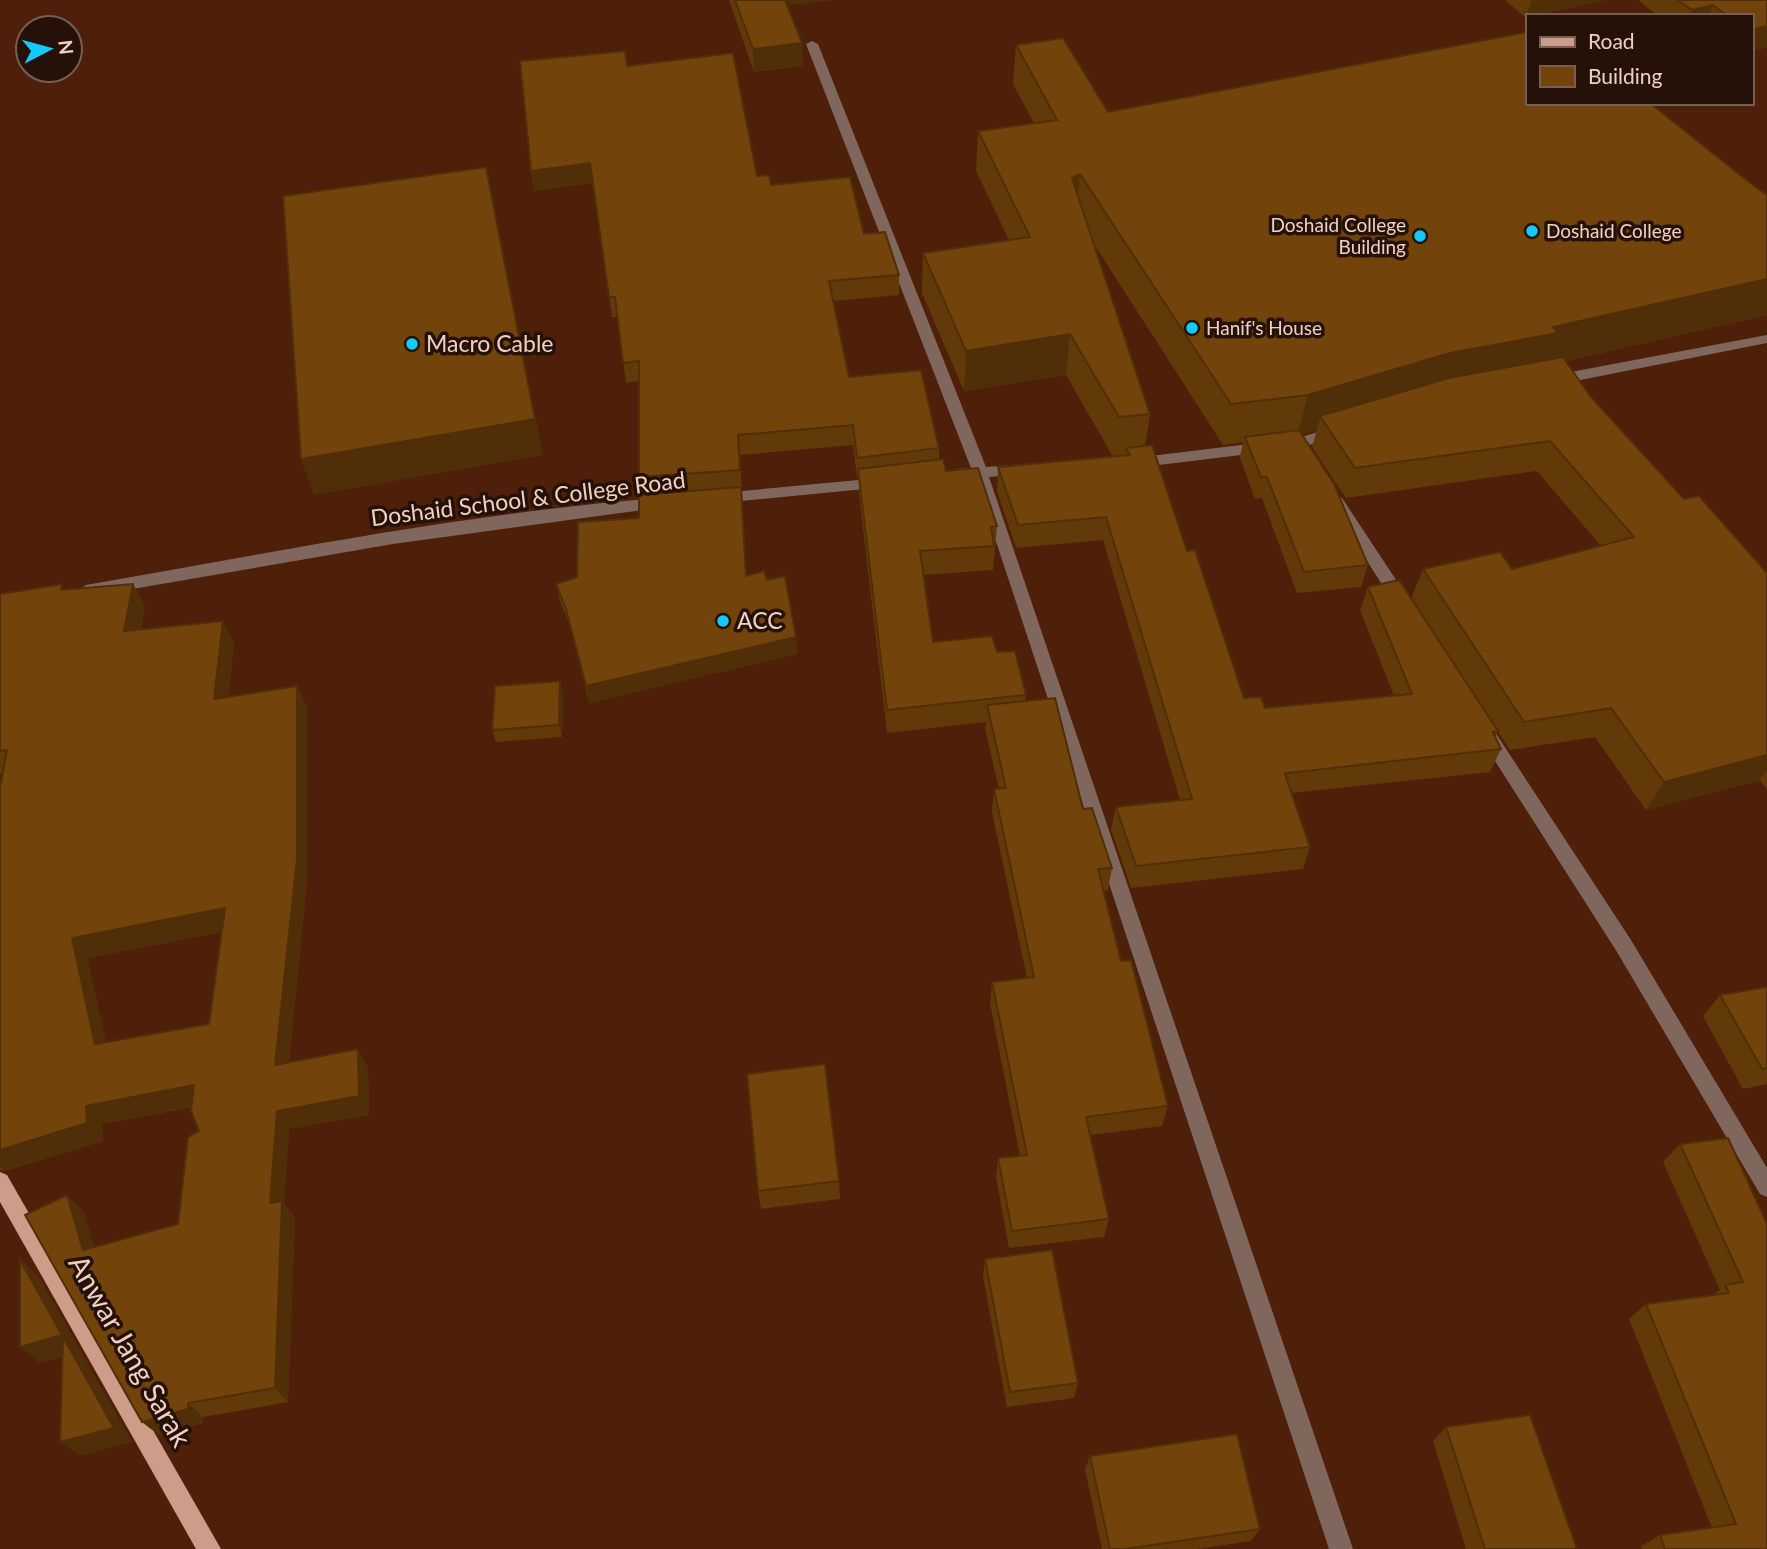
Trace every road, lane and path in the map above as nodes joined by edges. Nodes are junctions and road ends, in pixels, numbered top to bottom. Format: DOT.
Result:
graph roads {
  1 [pos="812,44"];
  2 [pos="1767,339"];
  3 [pos="1540,383"];
  4 [pos="1349,428"];
  5 [pos="1113,465"];
  6 [pos="1033,468"];
  7 [pos="980,471"];
  8 [pos="940,476"];
  9 [pos="901,481"];
  10 [pos="1329,490"];
  11 [pos="703,500"];
  12 [pos="677,502"];
  13 [pos="68,594"];
  14 [pos="1412,618"];
  15 [pos="1480,724"];
  16 [pos="0,1182"];
  17 [pos="1767,1187"];
  18 [pos="209,1549"];
  19 [pos="1341,1549"];
  1 -- 7 [label="street"];
  2 -- 3 [label="street"];
  4 -- 5 [label="street"];
  6 -- 7 [label="street"];
  7 -- 8 [label="street"];
  7 -- 19 [label="street"];
  9 -- 11 [label="street, Doshaid School & College Road"];
  10 -- 14 [label="street"];
  12 -- 13 [label="street, Doshaid School & College Road"];
  15 -- 17 [label="street"];
  16 -- 18 [label="main road, Anwar Jang Sarak"];
}
